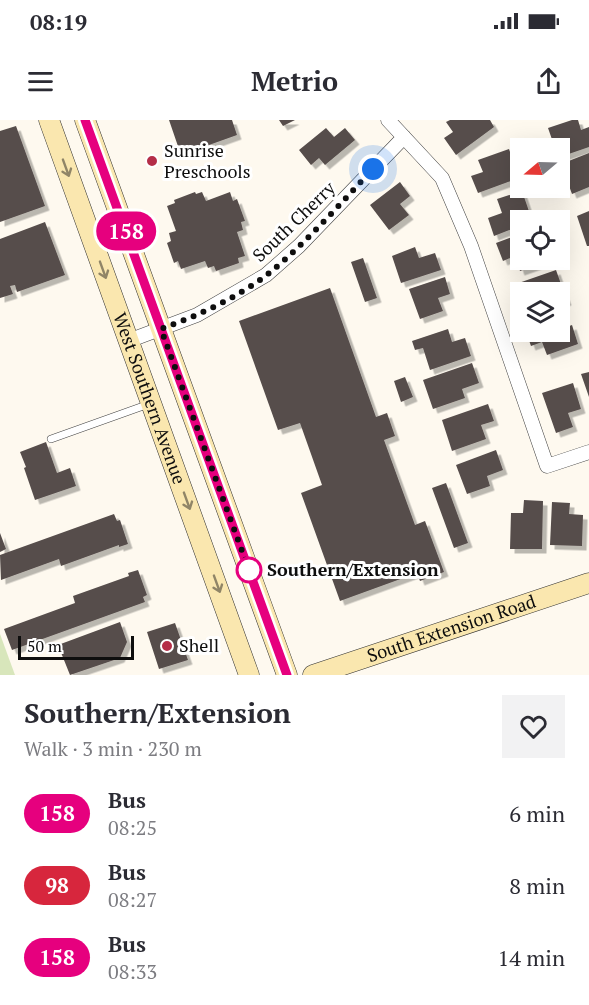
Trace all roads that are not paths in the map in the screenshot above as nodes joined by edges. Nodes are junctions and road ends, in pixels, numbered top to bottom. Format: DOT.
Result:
graph roads {
  1 [pos="49,120"];
  2 [pos="85,120"];
  3 [pos="388,120"];
  4 [pos="404,136"];
  5 [pos="161,329"];
  6 [pos="128,341"];
  7 [pos="151,403"];
  8 [pos="51,439"];
  9 [pos="589,452"];
  10 [pos="589,583"];
  11 [pos="249,675"];
  12 [pos="287,675"];
  13 [pos="313,675"];
  1 -- 6 [label="main road, West Southern Avenue, one-way"];
  2 -- 5 [label="main road, West Southern Avenue"];
  3 -- 4 [label="street"];
  4 -- 5 [label="street, South Cherry"];
  4 -- 9 [label="street"];
  5 -- 6 [label="street, South Cherry"];
  5 -- 12 [label="main road, West Southern Avenue"];
  6 -- 7 [label="main road, West Southern Avenue"];
  7 -- 8 [label="lane"];
  7 -- 11 [label="main road, West Southern Avenue, one-way"];
  10 -- 13 [label="main road, South Extension Road"];
}
